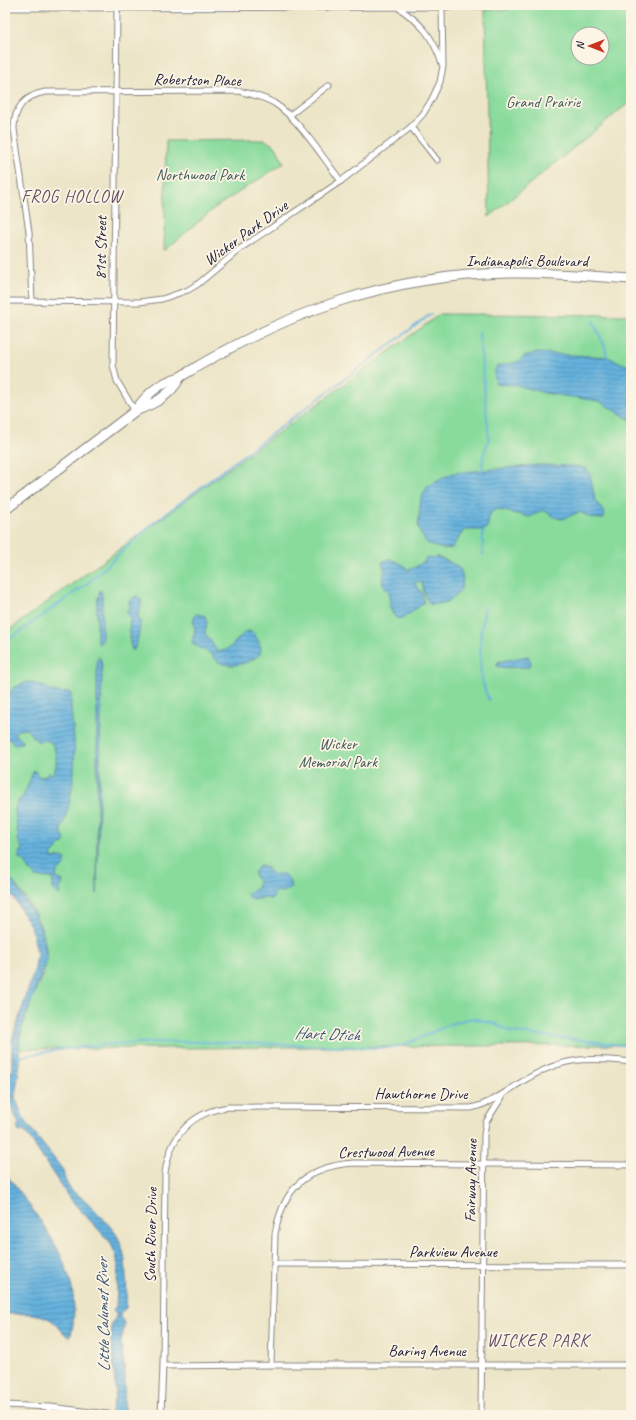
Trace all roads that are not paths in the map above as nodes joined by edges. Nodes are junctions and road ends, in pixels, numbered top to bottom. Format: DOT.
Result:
graph roads {
  1 [pos="503,5"];
  2 [pos="396,6"];
  3 [pos="442,7"];
  4 [pos="5,8"];
  5 [pos="116,9"];
  6 [pos="443,66"];
  7 [pos="329,85"];
  8 [pos="116,92"];
  9 [pos="290,115"];
  10 [pos="411,127"];
  11 [pos="437,160"];
  12 [pos="341,180"];
  13 [pos="631,279"];
  14 [pos="5,301"];
  15 [pos="32,301"];
  16 [pos="113,302"];
  17 [pos="135,411"];
  18 [pos="5,510"];
  19 [pos="631,1062"];
  20 [pos="502,1096"];
  21 [pos="247,1107"];
  22 [pos="483,1164"];
  23 [pos="631,1165"];
  24 [pos="274,1264"];
  25 [pos="484,1265"];
  26 [pos="631,1266"];
  27 [pos="482,1364"];
  28 [pos="271,1365"];
  29 [pos="631,1365"];
  30 [pos="163,1366"];
  31 [pos="5,1404"];
  32 [pos="50,1407"];
  33 [pos="47,1415"];
  34 [pos="116,1415"];
  35 [pos="161,1415"];
  36 [pos="481,1415"];
  1 -- 3 [label="street"];
  2 -- 3 [label="street"];
  2 -- 5 [label="street"];
  2 -- 6 [label="street"];
  3 -- 6 [label="street, Wicker Park Drive"];
  4 -- 5 [label="street"];
  5 -- 8 [label="street, 81st Street"];
  6 -- 10 [label="street, Wicker Park Drive"];
  7 -- 9 [label="street"];
  8 -- 9 [label="street, Robertson Place"];
  8 -- 15 [label="street, Robertson Place"];
  8 -- 16 [label="street, 81st Street"];
  9 -- 12 [label="street, Robertson Place"];
  10 -- 11 [label="street"];
  10 -- 12 [label="street, Wicker Park Drive"];
  12 -- 16 [label="street, Wicker Park Drive"];
  13 -- 17 [label="highway, Indianapolis Boulevard"];
  14 -- 15 [label="street, Wicker Park Drive"];
  15 -- 16 [label="street, Wicker Park Drive"];
  16 -- 17 [label="street, 81st Street"];
  17 -- 18 [label="highway, Indianapolis Boulevard"];
  19 -- 20 [label="street, Hawthorne Drive"];
  20 -- 21 [label="street, Hawthorne Drive"];
  20 -- 22 [label="street, Fairway Avenue"];
  21 -- 30 [label="street, South River Drive"];
  22 -- 23 [label="street, Crestwood Avenue"];
  22 -- 24 [label="street, Crestwood Avenue"];
  22 -- 25 [label="street, Fairway Avenue"];
  24 -- 25 [label="street, Parkview Avenue"];
  24 -- 28 [label="street, Crestwood Avenue"];
  25 -- 26 [label="street, Parkview Avenue"];
  25 -- 27 [label="street, Fairway Avenue"];
  27 -- 28 [label="street, Baring Avenue"];
  27 -- 29 [label="street, Baring Avenue"];
  27 -- 36 [label="street, Fairway Avenue"];
  28 -- 30 [label="street"];
  30 -- 35 [label="street, South River Drive"];
  31 -- 32 [label="street"];
  32 -- 33 [label="street"];
  32 -- 34 [label="street"];
}
